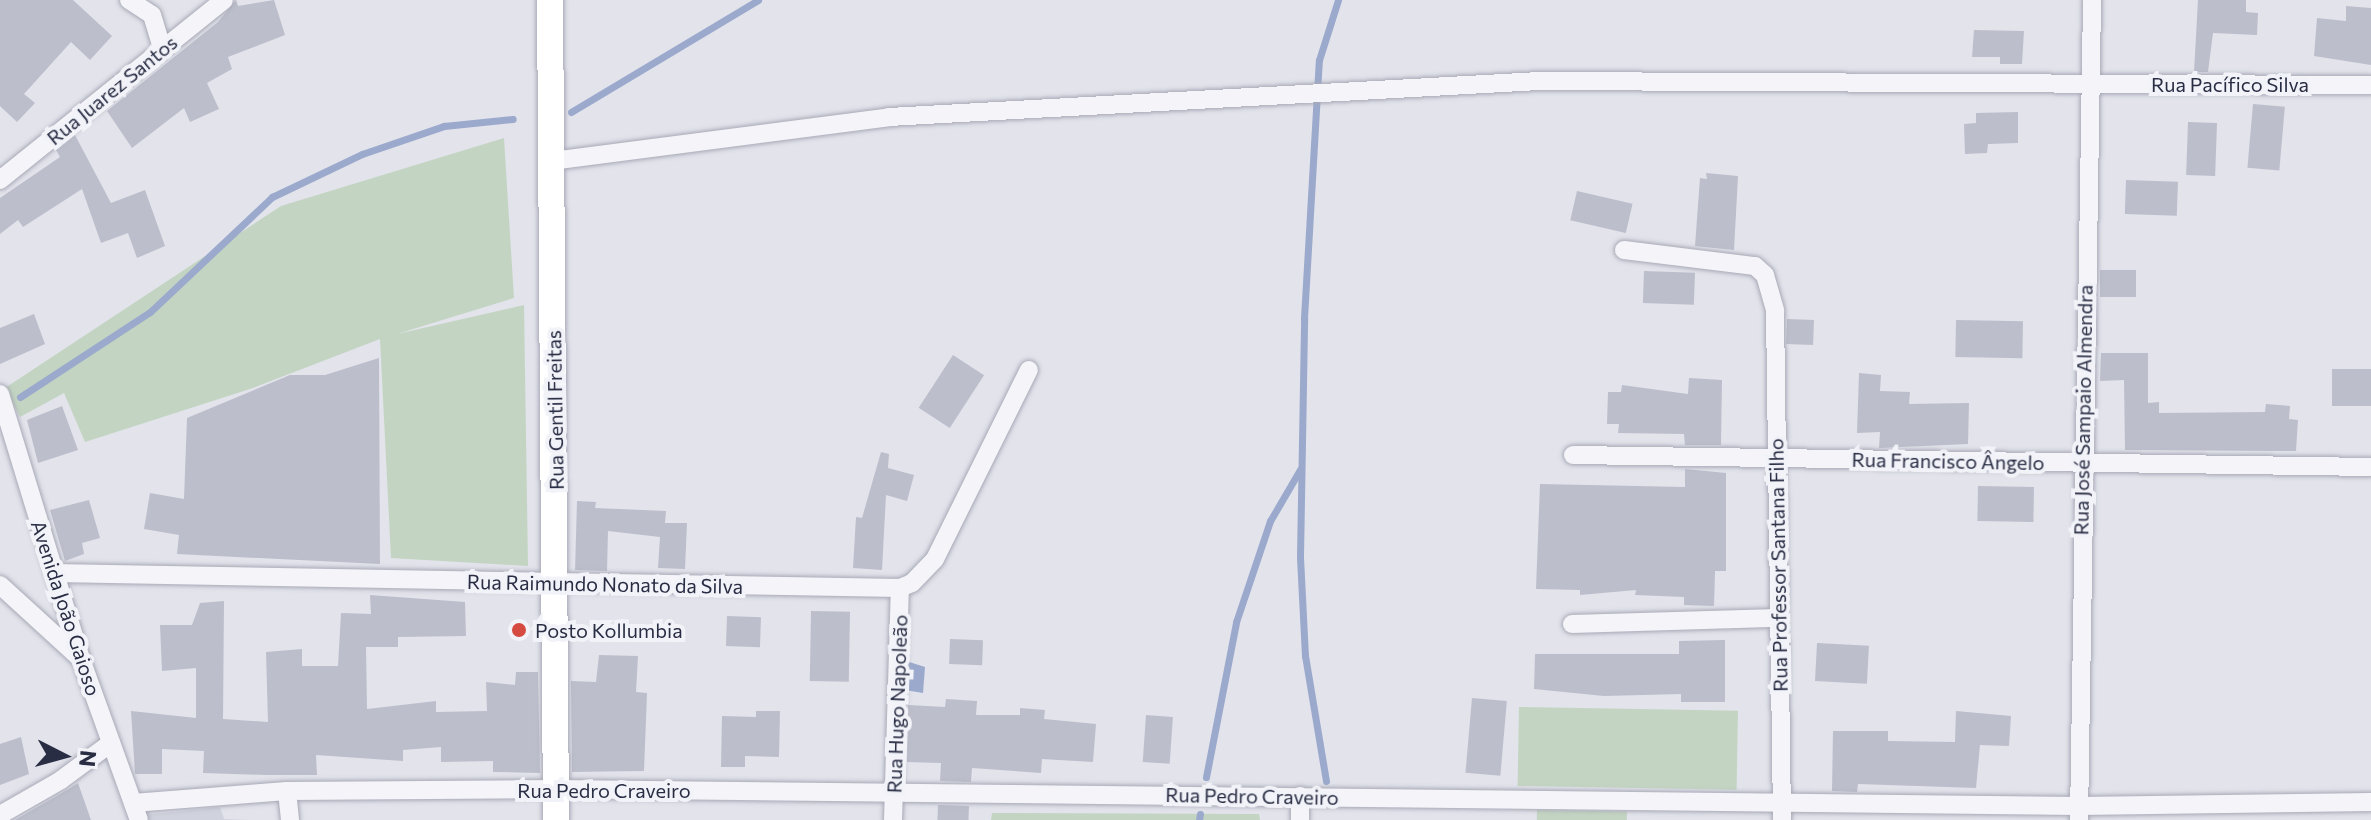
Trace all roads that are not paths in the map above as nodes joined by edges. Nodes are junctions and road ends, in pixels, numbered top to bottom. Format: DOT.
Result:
graph roads {
  1 [pos="129,0"];
  2 [pos="224,0"];
  3 [pos="550,0"];
  4 [pos="2092,0"];
  5 [pos="150,8"];
  6 [pos="162,48"];
  7 [pos="2089,84"];
  8 [pos="2371,85"];
  9 [pos="552,161"];
  10 [pos="0,180"];
  11 [pos="1624,250"];
  12 [pos="1029,370"];
  13 [pos="0,394"];
  14 [pos="1573,455"];
  15 [pos="1777,460"];
  16 [pos="2081,462"];
  17 [pos="2371,467"];
  18 [pos="54,573"];
  19 [pos="0,585"];
  20 [pos="558,586"];
  21 [pos="900,588"];
  22 [pos="1778,618"];
  23 [pos="1572,624"];
  24 [pos="81,659"];
  25 [pos="111,743"];
  26 [pos="556,789"];
  27 [pos="287,791"];
  28 [pos="894,791"];
  29 [pos="1300,796"];
  30 [pos="2371,802"];
  31 [pos="136,811"];
  32 [pos="1781,812"];
  33 [pos="2079,813"];
  34 [pos="0,815"];
  35 [pos="290,820"];
  36 [pos="556,820"];
  37 [pos="893,820"];
  38 [pos="1300,820"];
  1 -- 5 [label="street"];
  2 -- 6 [label="street, Rua Juarez Santos"];
  3 -- 9 [label="main road, Rua Gentil Freitas"];
  4 -- 7 [label="street, Rua José Sampaio Almendra"];
  5 -- 6 [label="street"];
  6 -- 10 [label="street, Rua Juarez Santos"];
  7 -- 8 [label="street, Rua Pacífico Silva"];
  7 -- 9 [label="street, Rua Pacífico Silva"];
  7 -- 16 [label="street, Rua José Sampaio Almendra"];
  9 -- 20 [label="main road, Rua Gentil Freitas"];
  11 -- 15 [label="street, Rua Professor Santana Filho"];
  12 -- 21 [label="street"];
  13 -- 18 [label="street, Avenida João Gaioso"];
  14 -- 15 [label="street, Rua Francisco Ângelo"];
  15 -- 16 [label="street, Rua Francisco Ângelo"];
  15 -- 22 [label="street, Rua Professor Santana Filho"];
  16 -- 17 [label="street, Rua Francisco Ângelo"];
  16 -- 33 [label="street, Rua José Sampaio Almendra"];
  18 -- 20 [label="street, Rua Raimundo Nonato da Silva"];
  18 -- 24 [label="street, Avenida João Gaioso"];
  19 -- 24 [label="street"];
  20 -- 21 [label="street, Rua Raimundo Nonato da Silva"];
  20 -- 26 [label="main road, Rua Gentil Freitas"];
  21 -- 28 [label="street, Rua Hugo Napoleão"];
  22 -- 23 [label="street"];
  22 -- 32 [label="street, Rua Professor Santana Filho"];
  24 -- 25 [label="street, Avenida João Gaioso"];
  25 -- 31 [label="street, Avenida João Gaioso"];
  25 -- 34 [label="street"];
  26 -- 27 [label="street, Rua Pedro Craveiro"];
  26 -- 28 [label="street, Rua Pedro Craveiro"];
  26 -- 36 [label="main road, Rua Gentil Freitas"];
  27 -- 31 [label="street, Rua Pedro Craveiro"];
  27 -- 35 [label="street"];
  28 -- 29 [label="street, Rua Pedro Craveiro"];
  28 -- 37 [label="street, Rua Hugo Napoleão"];
  29 -- 32 [label="street, Rua Pedro Craveiro"];
  29 -- 38 [label="street"];
  30 -- 33 [label="street, Rua Pedro Craveiro"];
  32 -- 33 [label="street, Rua Pedro Craveiro"];
}
